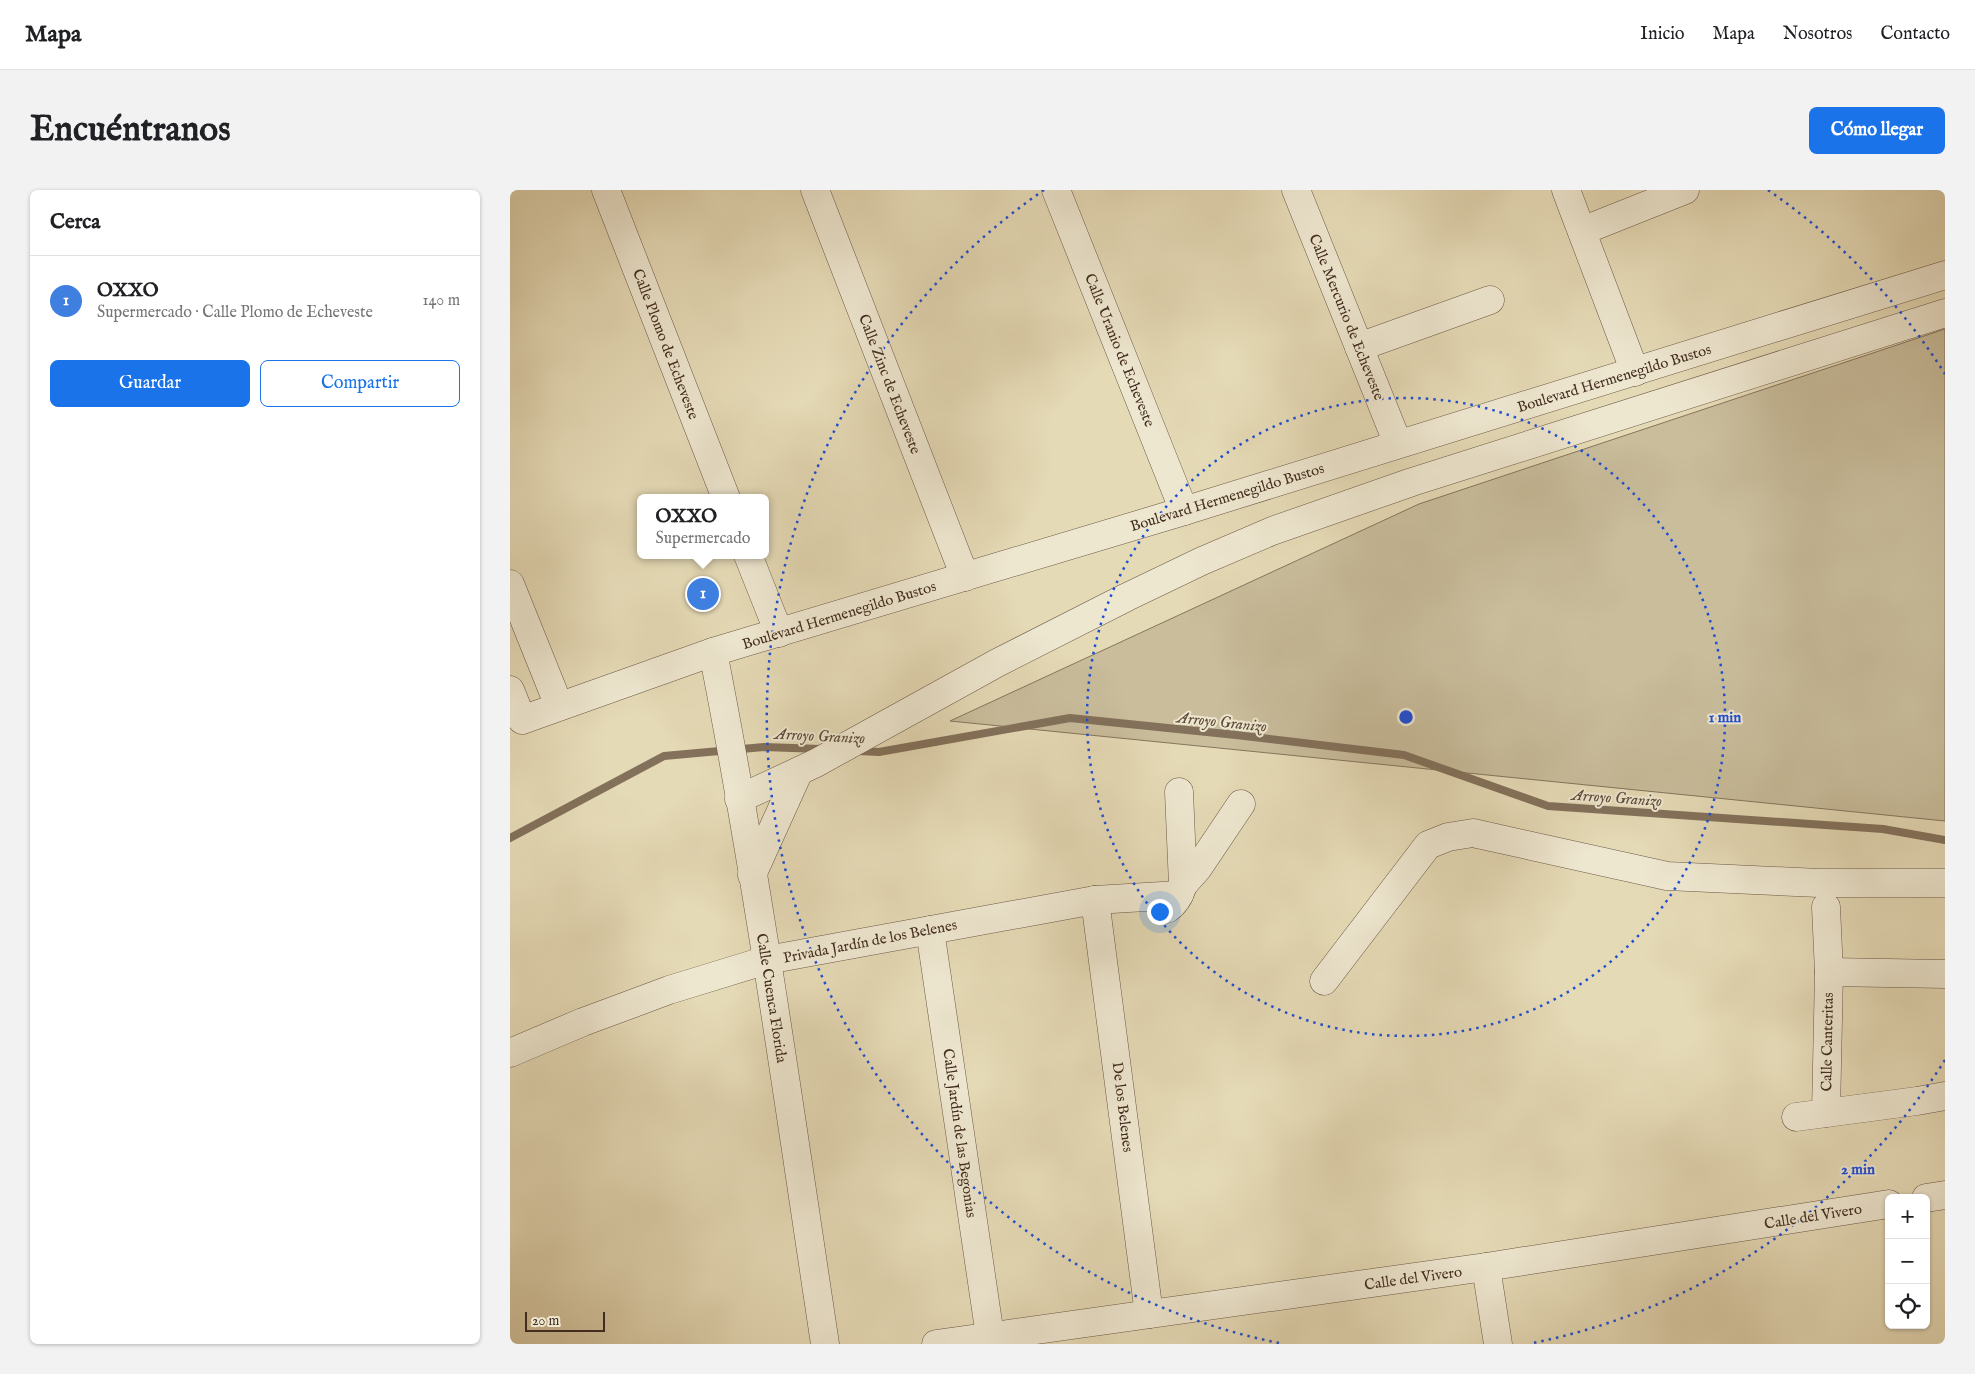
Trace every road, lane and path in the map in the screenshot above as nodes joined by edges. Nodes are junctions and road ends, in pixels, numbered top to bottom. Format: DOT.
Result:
graph roads {
  1 [pos="606,190"];
  2 [pos="815,190"];
  3 [pos="1056,190"];
  4 [pos="1566,190"];
  5 [pos="1685,190"];
  6 [pos="1304,192"];
  7 [pos="1582,231"];
  8 [pos="1945,275"];
  9 [pos="1490,300"];
  10 [pos="1945,313"];
  11 [pos="1359,347"];
  12 [pos="1635,372"];
  13 [pos="1398,444"];
  14 [pos="724,494"];
  15 [pos="1184,511"];
  16 [pos="750,559"];
  17 [pos="966,577"];
  18 [pos="510,584"];
  19 [pos="779,633"];
  20 [pos="713,652"];
  21 [pos="510,690"];
  22 [pos="558,706"];
  23 [pos="516,722"];
  24 [pos="807,767"];
  25 [pos="1179,792"];
  26 [pos="740,799"];
  27 [pos="1241,804"];
  28 [pos="752,874"];
  29 [pos="1945,883"];
  30 [pos="1181,890"];
  31 [pos="1826,907"];
  32 [pos="1097,908"];
  33 [pos="930,930"];
  34 [pos="767,960"];
  35 [pos="1829,972"];
  36 [pos="1945,974"];
  37 [pos="1324,981"];
  38 [pos="510,1053"];
  39 [pos="1945,1096"];
  40 [pos="1826,1113"];
  41 [pos="1796,1116"];
  42 [pos="1945,1196"];
  43 [pos="1930,1198"];
  44 [pos="1885,1205"];
  45 [pos="1486,1267"];
  46 [pos="1149,1314"];
  47 [pos="990,1336"];
  48 [pos="825,1344"];
  49 [pos="936,1344"];
  50 [pos="1498,1344"];
  1 -- 14 [label="street, Calle Plomo de Echeveste"];
  2 -- 17 [label="street, Calle Zinc de Echeveste"];
  3 -- 15 [label="street, Calle Uranio de Echeveste"];
  4 -- 7 [label="street"];
  5 -- 7 [label="street"];
  6 -- 11 [label="street, Calle Mercurio de Echeveste"];
  7 -- 12 [label="street"];
  8 -- 12 [label="street, Boulevard Hermenegildo Bustos"];
  9 -- 11 [label="street"];
  10 -- 24 [label="street"];
  11 -- 13 [label="street, Calle Mercurio de Echeveste"];
  12 -- 13 [label="street, Boulevard Hermenegildo Bustos"];
  13 -- 15 [label="street, Boulevard Hermenegildo Bustos"];
  15 -- 17 [label="street, Boulevard Hermenegildo Bustos"];
  16 -- 19 [label="street"];
  17 -- 19 [label="street, Boulevard Hermenegildo Bustos"];
  18 -- 22 [label="street"];
  19 -- 20 [label="street, Boulevard Hermenegildo Bustos"];
  20 -- 22 [label="street, Boulevard Hermenegildo Bustos"];
  20 -- 26 [label="street, Calle Cuenca Florida"];
  21 -- 23 [label="street"];
  22 -- 23 [label="street, Boulevard Hermenegildo Bustos"];
  24 -- 26 [label="street"];
  24 -- 28 [label="street"];
  25 -- 30 [label="street"];
  26 -- 28 [label="street, Calle Cuenca Florida"];
  27 -- 30 [label="street"];
  28 -- 34 [label="street, Calle Cuenca Florida"];
  29 -- 37 [label="street"];
  30 -- 32 [label="street, Privada Jardín de los Belenes"];
  31 -- 35 [label="street, Calle Canteritas"];
  32 -- 33 [label="street, Privada Jardín de los Belenes"];
  32 -- 46 [label="street, De los Belenes"];
  33 -- 34 [label="street, Privada Jardín de los Belenes"];
  33 -- 47 [label="street, Calle Jardín de las Begonias"];
  34 -- 38 [label="street, Privada Jardín de los Belenes"];
  34 -- 48 [label="street, Calle Cuenca Florida"];
  35 -- 36 [label="street, Calle Canteritas"];
  35 -- 40 [label="street, Calle Canteritas"];
  39 -- 40 [label="street, Calle Canteritas"];
  40 -- 41 [label="street, Calle Canteritas"];
  42 -- 43 [label="street"];
  44 -- 45 [label="street, Calle del Vivero"];
  45 -- 46 [label="street, Calle del Vivero"];
  45 -- 50 [label="street"];
  46 -- 47 [label="street, Calle del Vivero"];
  47 -- 49 [label="street, Calle del Vivero"];
}
